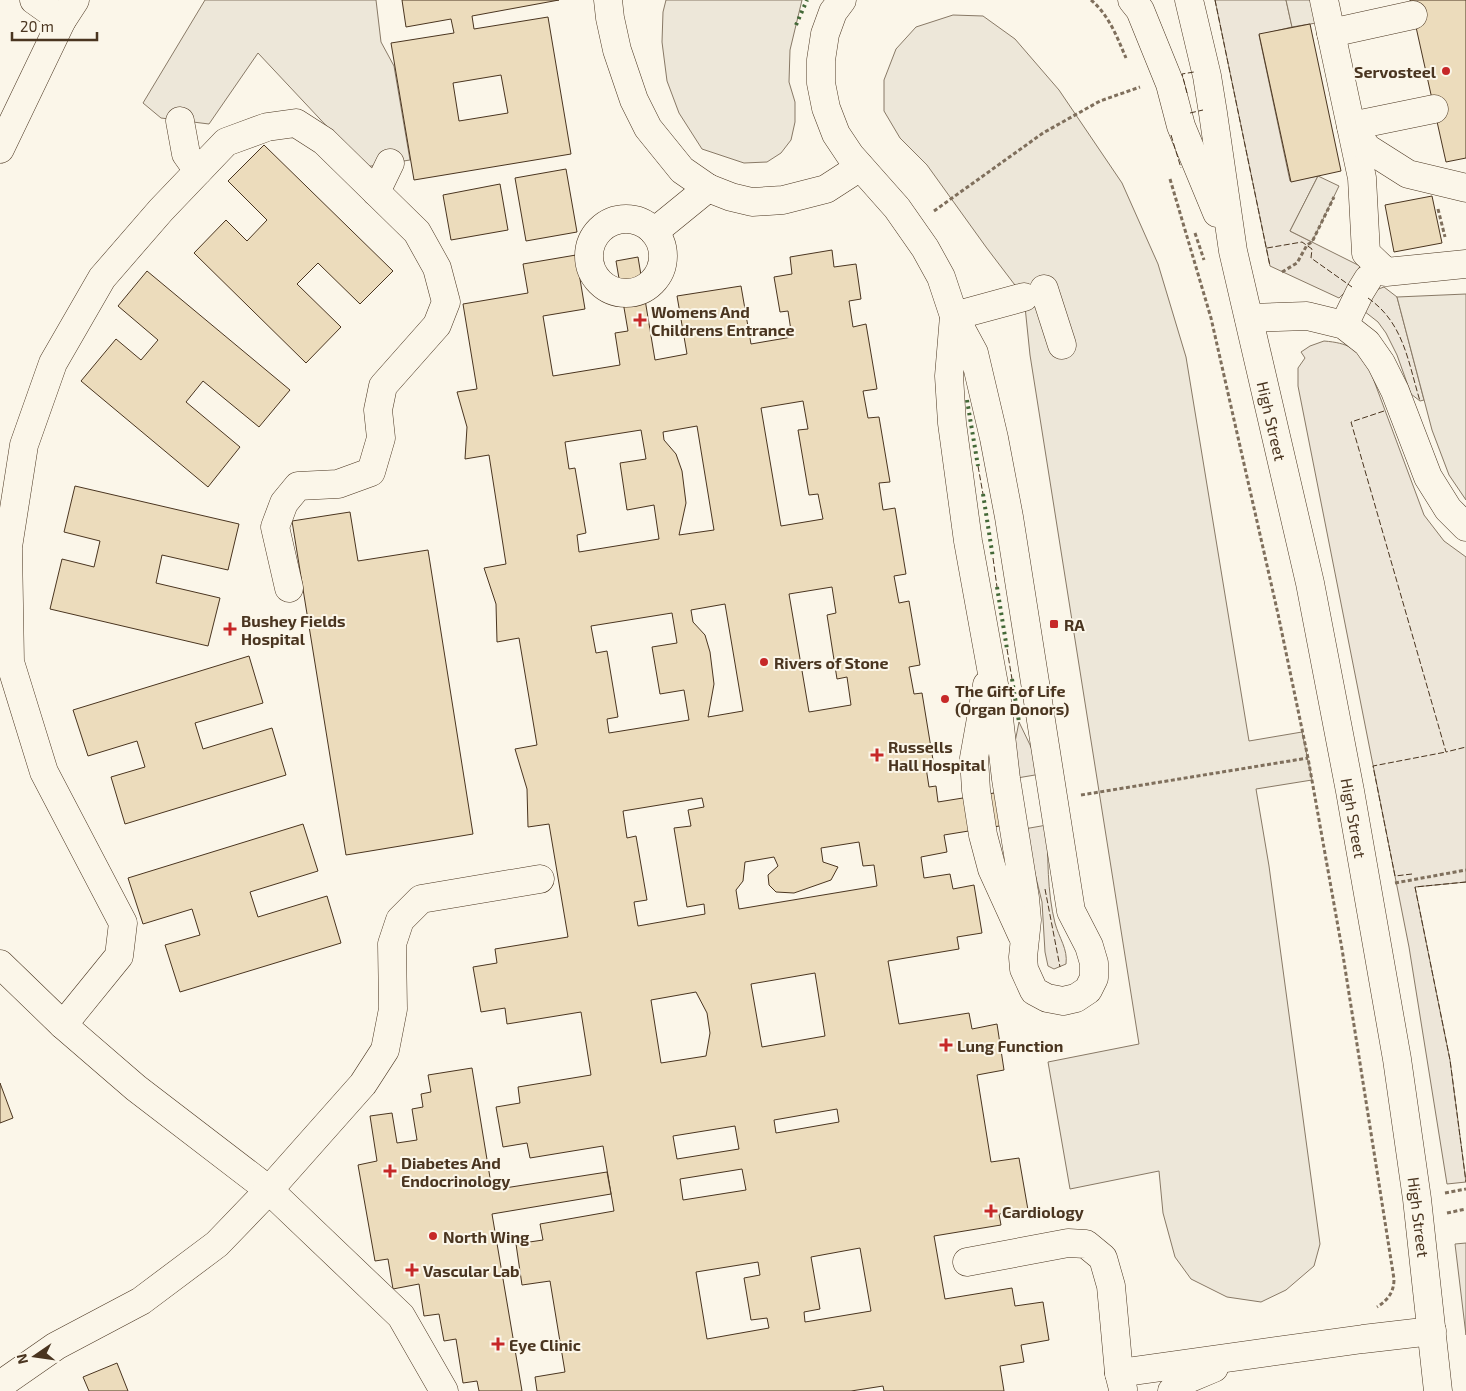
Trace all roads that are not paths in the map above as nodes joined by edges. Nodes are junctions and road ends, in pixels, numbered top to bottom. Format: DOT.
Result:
graph roads {
  1 [pos="34,0"];
  2 [pos="842,0"];
  3 [pos="1132,0"];
  4 [pos="1189,0"];
  5 [pos="1324,0"];
  6 [pos="614,6"];
  7 [pos="68,10"];
  8 [pos="1413,15"];
  9 [pos="1331,34"];
  10 [pos="1434,109"];
  11 [pos="180,121"];
  12 [pos="1351,126"];
  13 [pos="0,149"];
  14 [pos="390,163"];
  15 [pos="860,167"];
  16 [pos="198,171"];
  17 [pos="1453,186"];
  18 [pos="708,188"];
  19 [pos="376,192"];
  20 [pos="654,232"];
  21 [pos="1233,251"];
  22 [pos="1466,264"];
  23 [pos="1373,268"];
  24 [pos="954,316"];
  25 [pos="1249,318"];
  26 [pos="1344,325"];
  27 [pos="1062,345"];
  28 [pos="1466,527"];
  29 [pos="289,588"];
  30 [pos="540,879"];
  31 [pos="5,978"];
  32 [pos="63,1025"];
  33 [pos="269,1190"];
  34 [pos="967,1262"];
  35 [pos="1432,1331"];
  36 [pos="1243,1355"];
  37 [pos="1121,1382"];
  38 [pos="5,1386"];
  39 [pos="444,1391"];
  40 [pos="1172,1391"];
  41 [pos="1438,1391"];
  1 -- 7 [label="street"];
  2 -- 15 [label="street"];
  3 -- 21 [label="street, High Street"];
  4 -- 21 [label="street, High Street"];
  5 -- 9 [label="street"];
  6 -- 18 [label="street"];
  7 -- 13 [label="street"];
  8 -- 9 [label="street"];
  9 -- 12 [label="street"];
  10 -- 12 [label="street"];
  11 -- 16 [label="street"];
  12 -- 17 [label="street"];
  12 -- 23 [label="street"];
  14 -- 19 [label="street"];
  15 -- 18 [label="street"];
  15 -- 24 [label="street"];
  16 -- 19 [label="street"];
  16 -- 32 [label="street"];
  18 -- 20 [label="street"];
  19 -- 29 [label="street"];
  21 -- 25 [label="street, High Street"];
  22 -- 23 [label="street"];
  23 -- 26 [label="street"];
  24 -- 24 [label="street"];
  24 -- 27 [label="street"];
  25 -- 26 [label="street"];
  25 -- 35 [label="street, High Street"];
  26 -- 28 [label="street"];
  30 -- 33 [label="street"];
  31 -- 32 [label="street"];
  32 -- 33 [label="street"];
  33 -- 38 [label="street"];
  33 -- 39 [label="street"];
  34 -- 37 [label="street"];
  35 -- 36 [label="street"];
  35 -- 41 [label="street, High Street"];
  36 -- 37 [label="street"];
  36 -- 40 [label="street"];
}
